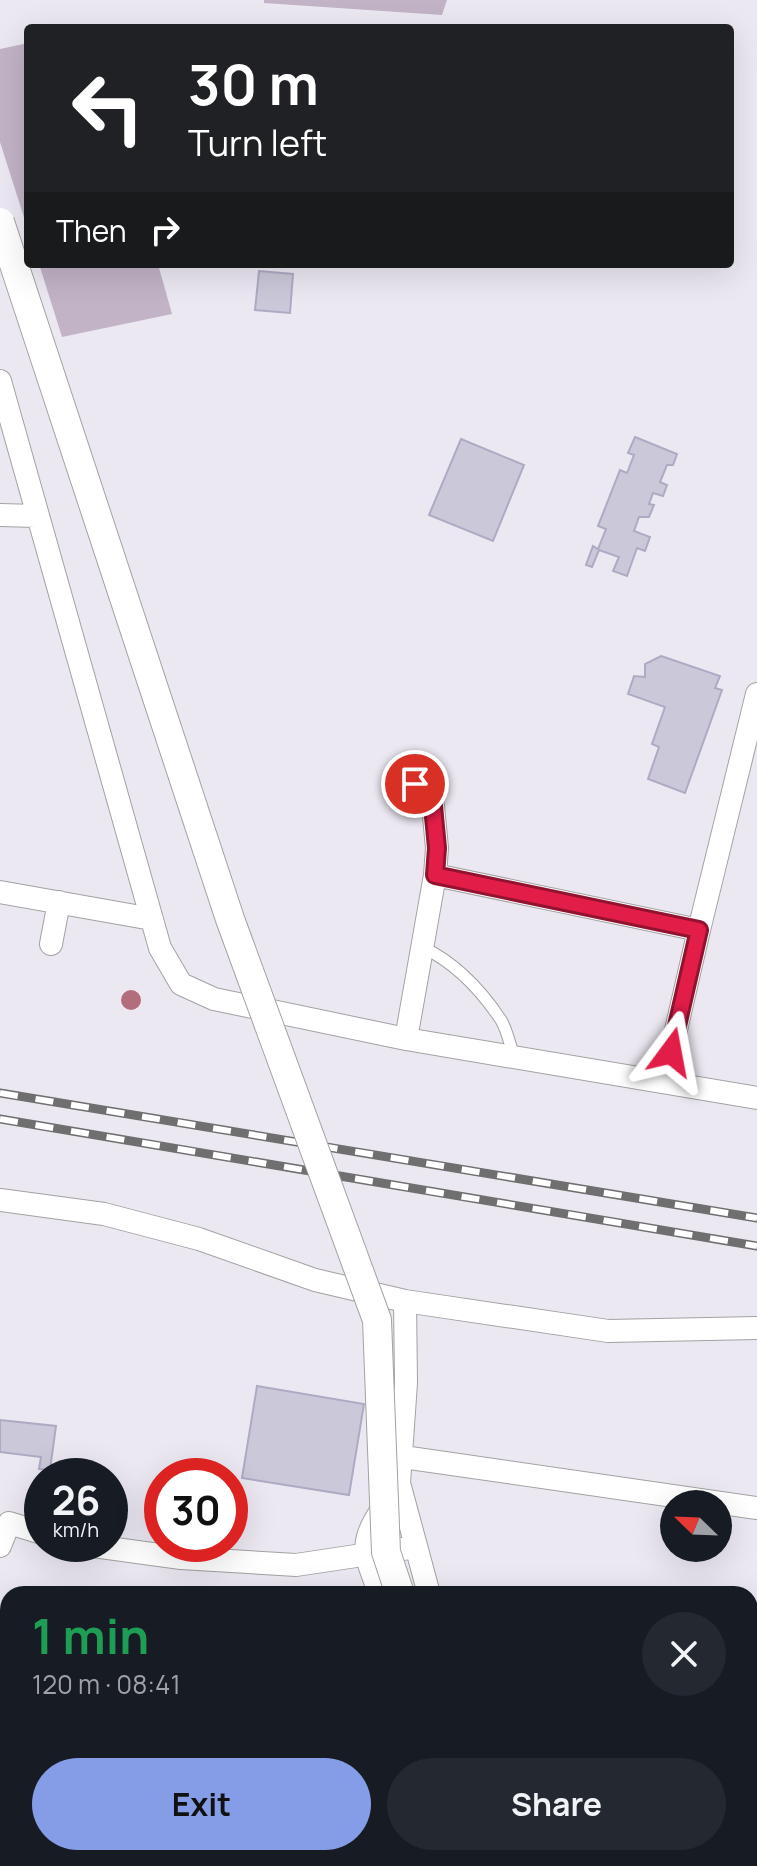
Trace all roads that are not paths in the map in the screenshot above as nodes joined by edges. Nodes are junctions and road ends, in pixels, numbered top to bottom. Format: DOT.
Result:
graph roads {
  1 [pos="0,222"];
  2 [pos="0,381"];
  3 [pos="0,515"];
  4 [pos="37,516"];
  5 [pos="757,694"];
  6 [pos="415,784"];
  7 [pos="435,875"];
  8 [pos="0,892"];
  9 [pos="59,902"];
  10 [pos="152,919"];
  11 [pos="699,930"];
  12 [pos="51,944"];
  13 [pos="422,947"];
  14 [pos="406,1039"];
  15 [pos="514,1057"];
  16 [pos="664,1082"];
  17 [pos="757,1098"];
  18 [pos="0,1200"];
  19 [pos="405,1301"];
  20 [pos="757,1328"];
  21 [pos="403,1457"];
  22 [pos="399,1483"];
  23 [pos="757,1508"];
  24 [pos="24,1528"];
  25 [pos="0,1546"];
  26 [pos="416,1547"];
  27 [pos="128,1551"];
  28 [pos="365,1555"];
  29 [pos="377,1586"];
  30 [pos="397,1586"];
  31 [pos="427,1586"];
  1 -- 30 [label="street, bridge"];
  2 -- 4 [label="street"];
  3 -- 4 [label="street"];
  4 -- 10 [label="street"];
  5 -- 11 [label="street"];
  6 -- 7 [label="street"];
  7 -- 11 [label="street"];
  7 -- 13 [label="street"];
  8 -- 9 [label="street"];
  9 -- 10 [label="street"];
  9 -- 12 [label="street"];
  10 -- 14 [label="street"];
  11 -- 16 [label="street"];
  13 -- 14 [label="street"];
  13 -- 15 [label="lane"];
  14 -- 15 [label="street"];
  15 -- 16 [label="street"];
  16 -- 17 [label="street"];
  18 -- 19 [label="street"];
  19 -- 20 [label="street"];
  19 -- 21 [label="street"];
  21 -- 22 [label="street"];
  21 -- 23 [label="street"];
  22 -- 26 [label="street"];
  22 -- 28 [label="street"];
  24 -- 25 [label="street"];
  26 -- 28 [label="street"];
  26 -- 31 [label="street"];
  27 -- 28 [label="street"];
  28 -- 29 [label="street"];
}
